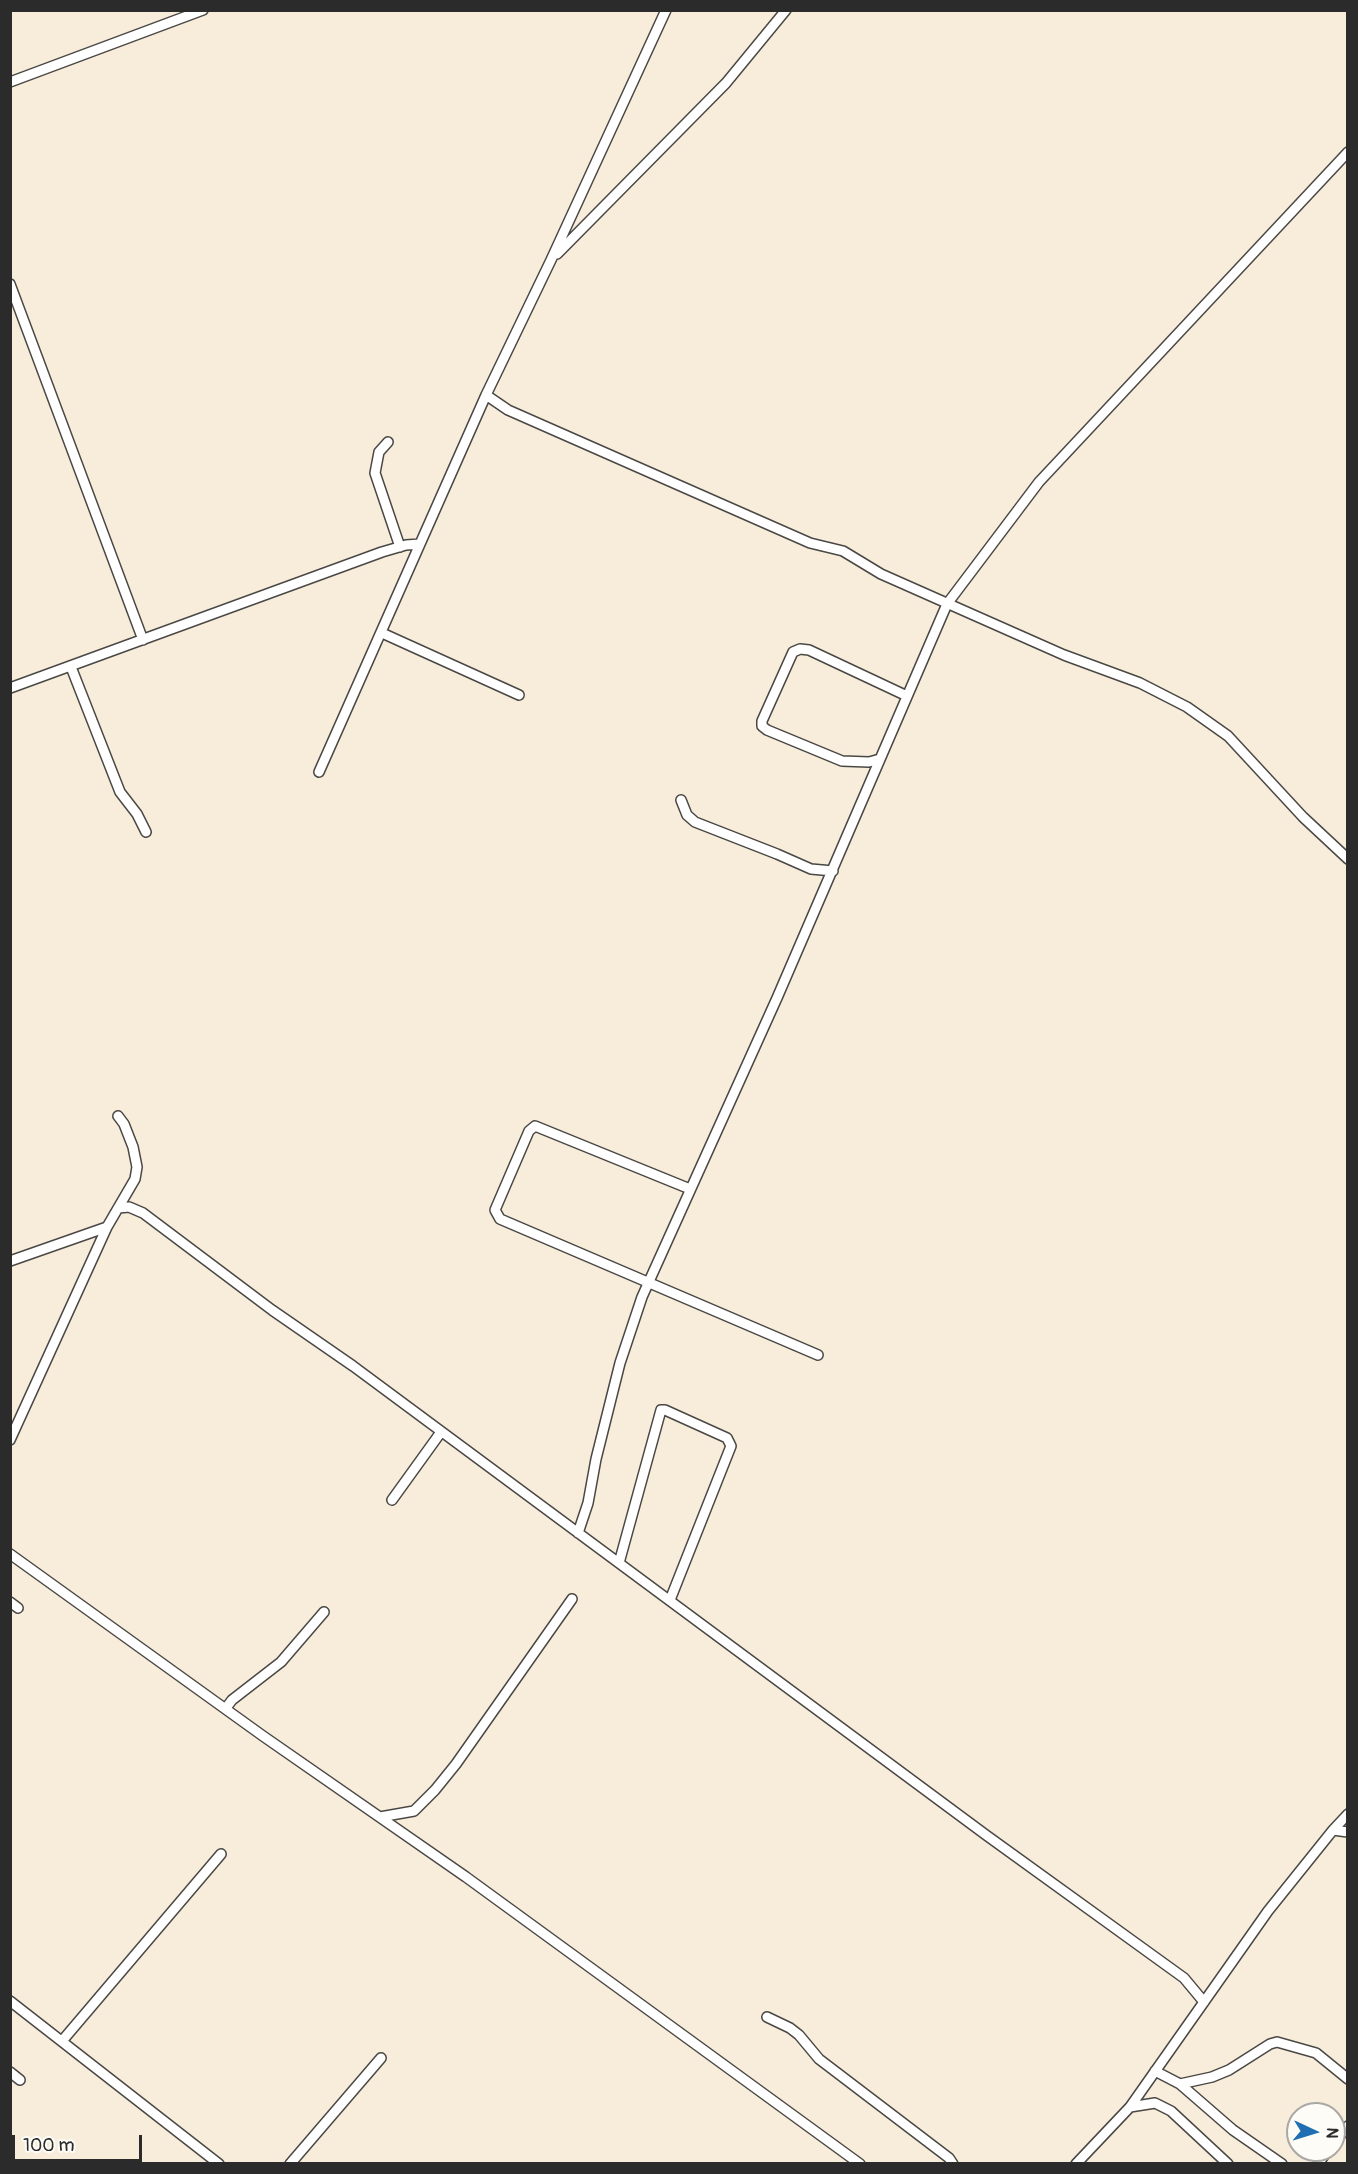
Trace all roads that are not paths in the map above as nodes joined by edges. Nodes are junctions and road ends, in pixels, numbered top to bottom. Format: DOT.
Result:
graph roads {
  1 [pos="202,10"];
  2 [pos="666,10"];
  3 [pos="786,10"];
  4 [pos="10,82"];
  5 [pos="1347,152"];
  6 [pos="551,260"];
  7 [pos="10,284"];
  8 [pos="486,394"];
  9 [pos="388,442"];
  10 [pos="420,544"];
  11 [pos="400,547"];
  12 [pos="947,604"];
  13 [pos="382,633"];
  14 [pos="143,640"];
  15 [pos="71,667"];
  16 [pos="10,688"];
  17 [pos="519,695"];
  18 [pos="907,696"];
  19 [pos="880,759"];
  20 [pos="319,772"];
  21 [pos="681,800"];
  22 [pos="146,832"];
  23 [pos="1347,859"];
  24 [pos="832,871"];
  25 [pos="118,1116"];
  26 [pos="690,1189"];
  27 [pos="118,1208"];
  28 [pos="107,1227"];
  29 [pos="10,1260"];
  30 [pos="648,1283"];
  31 [pos="818,1355"];
  32 [pos="441,1432"];
  33 [pos="10,1440"];
  34 [pos="392,1500"];
  35 [pos="579,1533"];
  36 [pos="10,1554"];
  37 [pos="618,1563"];
  38 [pos="572,1599"];
  39 [pos="670,1600"];
  40 [pos="324,1612"];
  41 [pos="226,1708"];
  42 [pos="1347,1814"];
  43 [pos="380,1817"];
  44 [pos="1333,1830"];
  45 [pos="1347,1832"];
  46 [pos="221,1854"];
  47 [pos="10,2001"];
  48 [pos="1204,2002"];
  49 [pos="767,2017"];
  50 [pos="62,2041"];
  51 [pos="381,2058"];
  52 [pos="1155,2071"];
  53 [pos="10,2072"];
  54 [pos="1347,2079"];
  55 [pos="21,2080"];
  56 [pos="1180,2084"];
  57 [pos="1130,2107"];
  58 [pos="219,2163"];
  59 [pos="290,2163"];
  60 [pos="860,2163"];
  61 [pos="953,2163"];
  62 [pos="1076,2163"];
  63 [pos="1228,2163"];
  64 [pos="1282,2163"];
  1 -- 4 [label="street"];
  2 -- 6 [label="street"];
  3 -- 6 [label="street"];
  5 -- 12 [label="street"];
  6 -- 8 [label="street"];
  7 -- 14 [label="street"];
  8 -- 10 [label="street"];
  8 -- 12 [label="street"];
  9 -- 11 [label="street"];
  10 -- 11 [label="street"];
  10 -- 13 [label="street"];
  11 -- 14 [label="street"];
  12 -- 18 [label="street"];
  12 -- 23 [label="street"];
  13 -- 17 [label="street"];
  13 -- 20 [label="street"];
  14 -- 15 [label="street"];
  15 -- 16 [label="street"];
  15 -- 22 [label="street"];
  18 -- 19 [label="street"];
  18 -- 19 [label="street"];
  19 -- 24 [label="street"];
  21 -- 24 [label="street"];
  24 -- 26 [label="street"];
  25 -- 27 [label="street"];
  26 -- 30 [label="street"];
  26 -- 30 [label="street"];
  27 -- 28 [label="street"];
  27 -- 32 [label="street"];
  28 -- 29 [label="street"];
  28 -- 33 [label="street"];
  30 -- 31 [label="street"];
  30 -- 35 [label="street"];
  32 -- 34 [label="street"];
  32 -- 35 [label="street"];
  35 -- 37 [label="street"];
  36 -- 41 [label="street"];
  37 -- 39 [label="street"];
  37 -- 39 [label="street"];
  38 -- 43 [label="street"];
  39 -- 48 [label="street"];
  40 -- 41 [label="street"];
  41 -- 43 [label="street"];
  42 -- 44 [label="street"];
  43 -- 60 [label="street"];
  44 -- 45 [label="street"];
  44 -- 48 [label="street"];
  46 -- 50 [label="street"];
  47 -- 50 [label="street"];
  48 -- 52 [label="street"];
  49 -- 61 [label="street"];
  50 -- 58 [label="street"];
  51 -- 59 [label="street"];
  52 -- 56 [label="street"];
  52 -- 57 [label="street"];
  53 -- 55 [label="street"];
  54 -- 56 [label="street"];
  56 -- 64 [label="street"];
  57 -- 62 [label="street"];
  57 -- 63 [label="street"];
}
